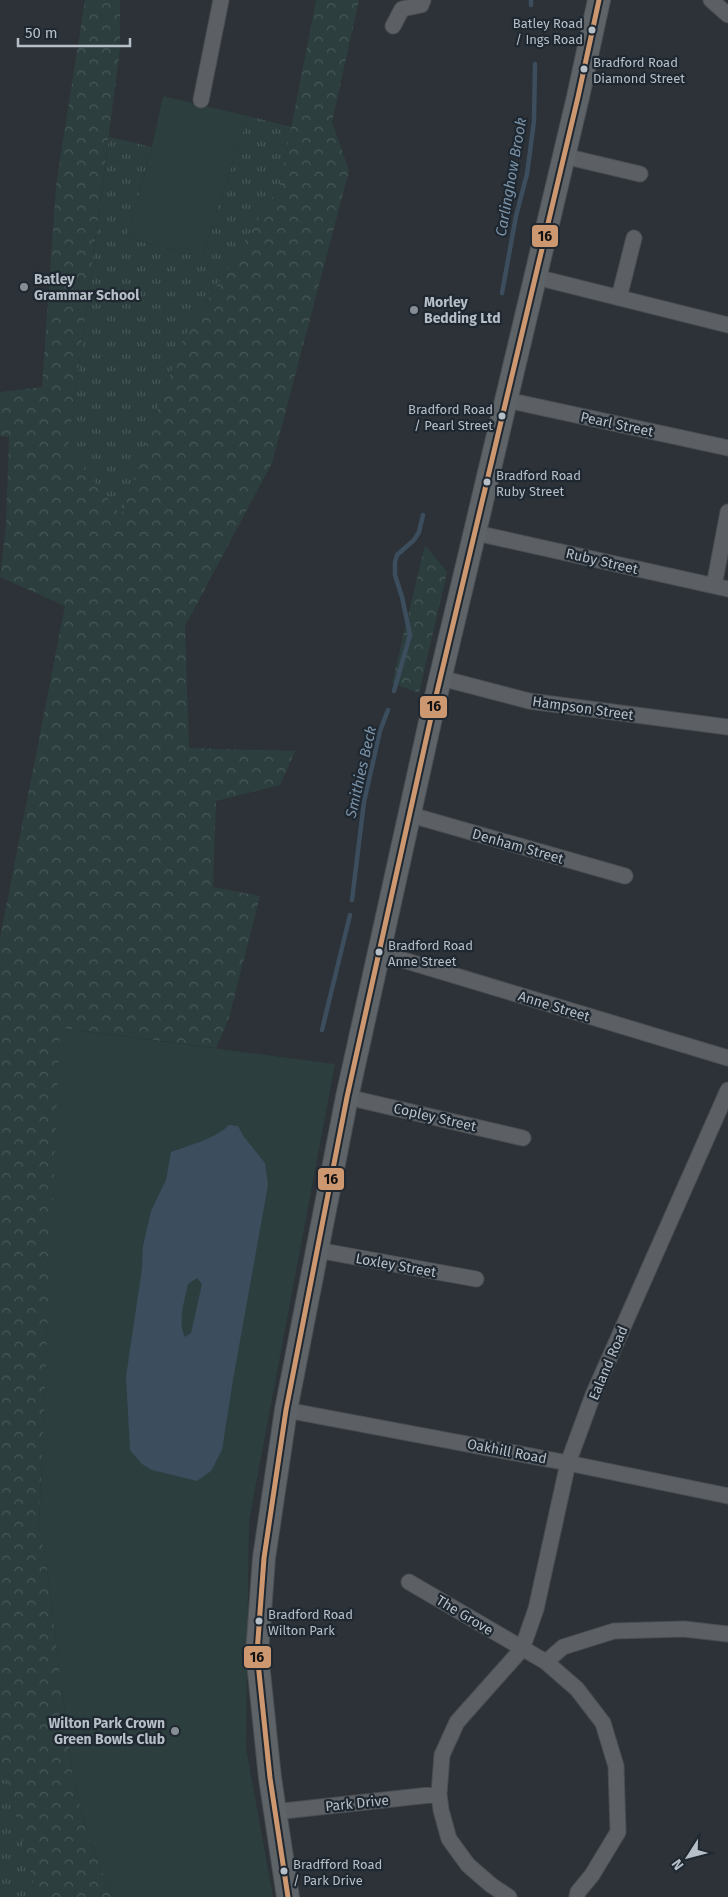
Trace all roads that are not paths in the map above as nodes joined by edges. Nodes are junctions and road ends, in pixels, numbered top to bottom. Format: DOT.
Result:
graph roads {
  1 [pos="221,0"];
  2 [pos="423,0"];
  3 [pos="599,0"];
  4 [pos="711,0"];
  5 [pos="728,15"];
  6 [pos="393,26"];
  7 [pos="201,100"];
  8 [pos="564,156"];
  9 [pos="640,174"];
  10 [pos="634,238"];
  11 [pos="536,277"];
  12 [pos="619,298"];
  13 [pos="728,326"];
  14 [pos="507,400"];
  15 [pos="728,448"];
  16 [pos="728,512"];
  17 [pos="476,533"];
  18 [pos="721,588"];
  19 [pos="441,678"];
  20 [pos="728,727"];
  21 [pos="411,815"];
  22 [pos="625,876"];
  23 [pos="380,953"];
  24 [pos="728,1058"];
  25 [pos="728,1090"];
  26 [pos="347,1097"];
  27 [pos="523,1138"];
  28 [pos="317,1250"];
  29 [pos="476,1279"];
  30 [pos="286,1410"];
  31 [pos="568,1463"];
  32 [pos="728,1496"];
  33 [pos="409,1582"];
  34 [pos="728,1634"];
  35 [pos="522,1649"];
  36 [pos="546,1662"];
  37 [pos="439,1794"];
  38 [pos="274,1812"];
  39 [pos="288,1897"];
  40 [pos="509,1897"];
  41 [pos="577,1897"];
  1 -- 7 [label="street"];
  2 -- 6 [label="street"];
  3 -- 8 [label="main road"];
  4 -- 5 [label="street"];
  8 -- 9 [label="street"];
  8 -- 11 [label="main road"];
  10 -- 12 [label="street"];
  11 -- 12 [label="street"];
  11 -- 14 [label="main road"];
  12 -- 13 [label="street"];
  14 -- 15 [label="street, Pearl Street"];
  14 -- 17 [label="main road"];
  16 -- 18 [label="street"];
  17 -- 18 [label="street, Ruby Street"];
  17 -- 19 [label="main road"];
  19 -- 20 [label="street, Hampson Street"];
  19 -- 21 [label="main road"];
  21 -- 22 [label="street, Denham Street"];
  21 -- 23 [label="main road"];
  23 -- 24 [label="street, Anne Street"];
  23 -- 26 [label="main road"];
  25 -- 31 [label="street, Ealand Road"];
  26 -- 27 [label="street, Copley Street"];
  26 -- 28 [label="main road"];
  28 -- 29 [label="street, Loxley Street"];
  28 -- 30 [label="main road"];
  30 -- 31 [label="street, Oakhill Road"];
  30 -- 38 [label="main road"];
  31 -- 32 [label="street, Oakhill Road"];
  31 -- 35 [label="street, Ealand Road"];
  33 -- 35 [label="street, The Grove"];
  34 -- 36 [label="street"];
  35 -- 36 [label="street, The Grove"];
  35 -- 37 [label="street"];
  36 -- 41 [label="street, The Grove"];
  37 -- 38 [label="street, Park Drive"];
  37 -- 40 [label="street"];
  38 -- 39 [label="main road"];
}
